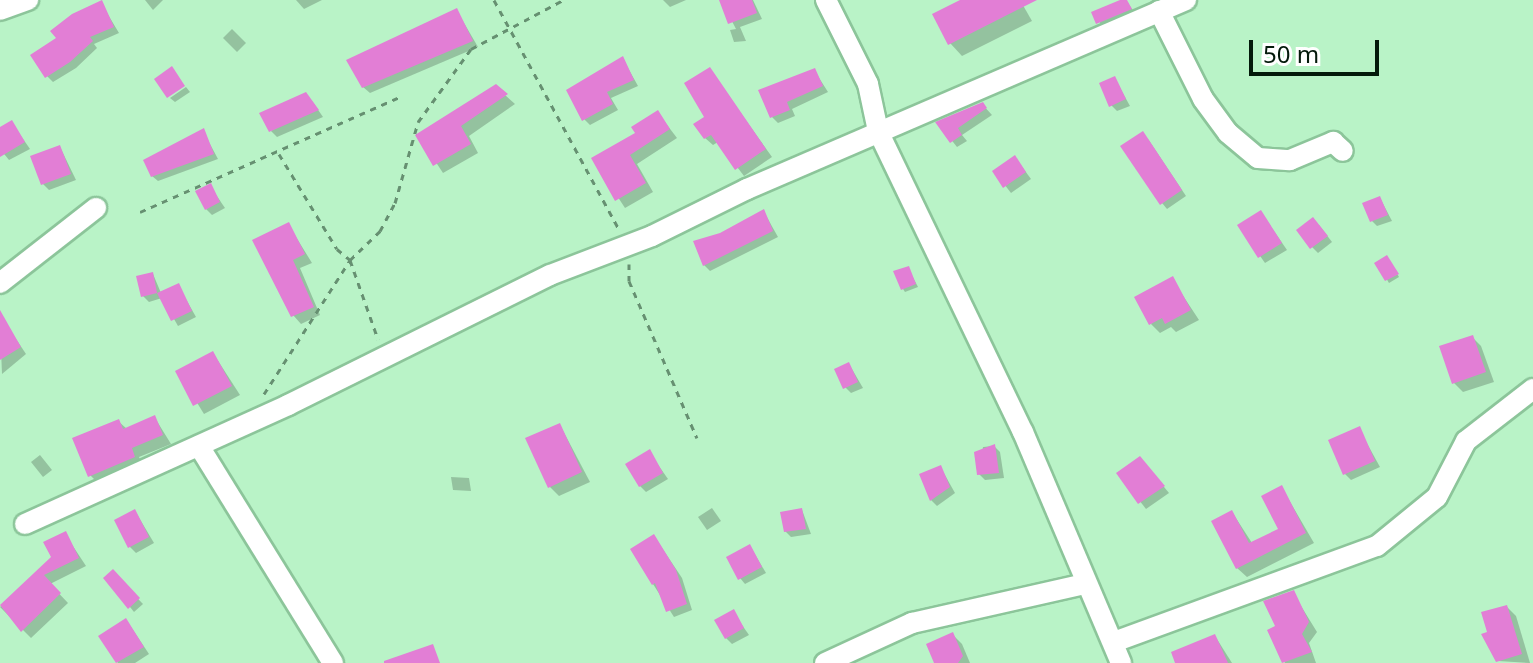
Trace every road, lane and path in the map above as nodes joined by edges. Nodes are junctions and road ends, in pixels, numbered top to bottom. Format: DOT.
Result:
graph roads {
  1 [pos="28,0"];
  2 [pos="494,0"];
  3 [pos="563,0"];
  4 [pos="826,0"];
  5 [pos="1186,0"];
  6 [pos="0,10"];
  7 [pos="1159,11"];
  8 [pos="509,29"];
  9 [pos="399,97"];
  10 [pos="878,131"];
  11 [pos="1343,151"];
  12 [pos="279,154"];
  13 [pos="96,208"];
  14 [pos="140,212"];
  15 [pos="628,246"];
  16 [pos="350,260"];
  17 [pos="0,283"];
  18 [pos="384,354"];
  19 [pos="1533,389"];
  20 [pos="259,401"];
  21 [pos="697,438"];
  22 [pos="199,446"];
  23 [pos="25,524"];
  24 [pos="1085,584"];
  25 [pos="1114,642"];
  26 [pos="333,663"];
  27 [pos="825,663"];
  28 [pos="1121,663"];
  1 -- 6 [label="street"];
  2 -- 8 [label="path"];
  3 -- 8 [label="path"];
  4 -- 10 [label="street"];
  5 -- 7 [label="street"];
  7 -- 10 [label="street"];
  7 -- 11 [label="street"];
  8 -- 15 [label="path"];
  8 -- 16 [label="path"];
  9 -- 12 [label="path"];
  10 -- 15 [label="street"];
  10 -- 24 [label="street"];
  12 -- 14 [label="path"];
  12 -- 16 [label="path"];
  13 -- 17 [label="street"];
  15 -- 18 [label="street"];
  15 -- 21 [label="path"];
  16 -- 18 [label="path"];
  16 -- 20 [label="path"];
  18 -- 22 [label="street"];
  19 -- 25 [label="street"];
  22 -- 23 [label="street"];
  22 -- 26 [label="street"];
  24 -- 25 [label="street"];
  24 -- 27 [label="street"];
  25 -- 28 [label="street"];
}
